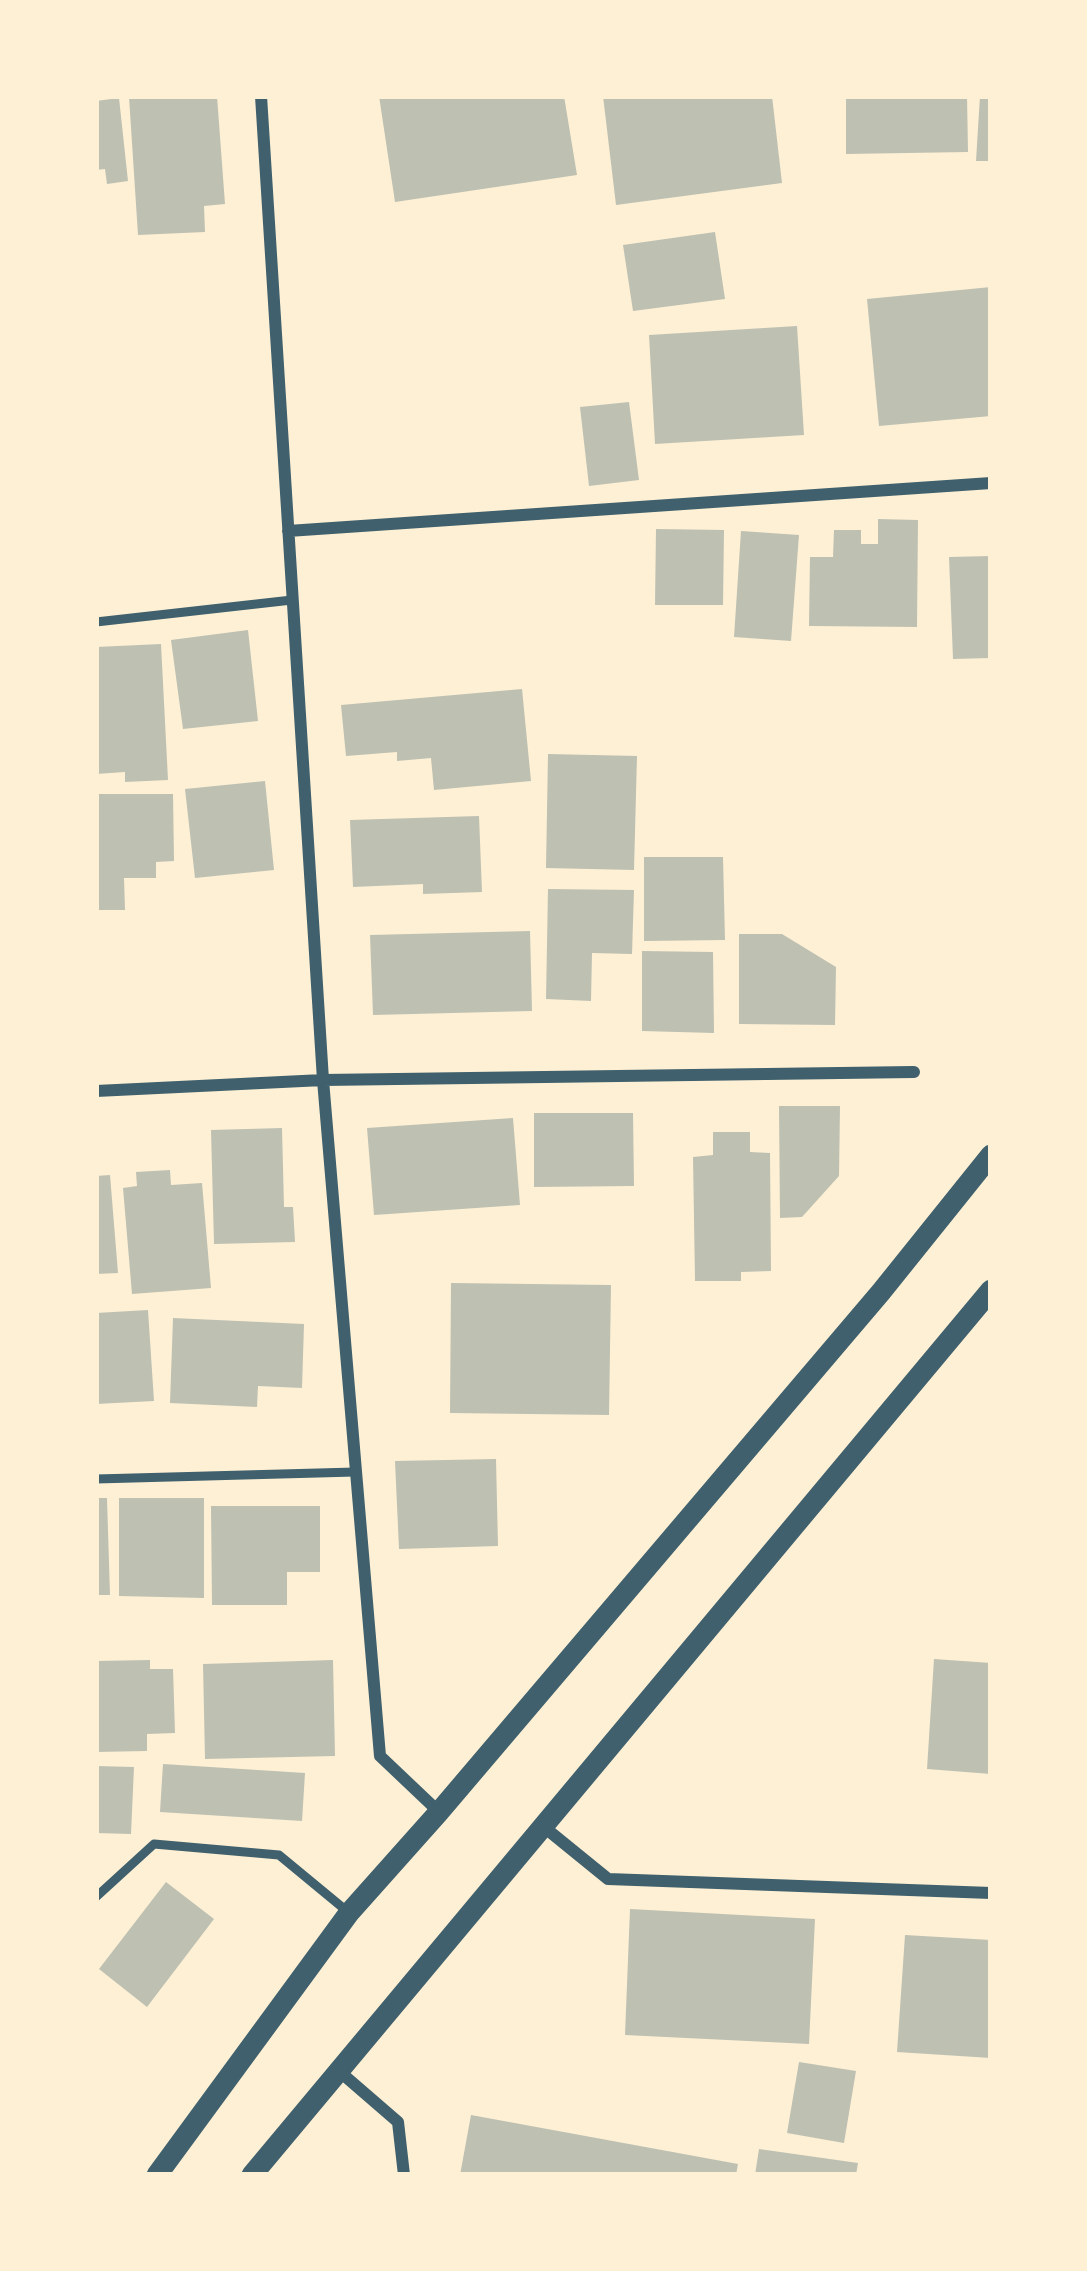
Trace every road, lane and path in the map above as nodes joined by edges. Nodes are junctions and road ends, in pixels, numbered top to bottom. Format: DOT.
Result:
graph roads {
  1 [pos="261,96"];
  2 [pos="991,483"];
  3 [pos="287,532"];
  4 [pos="292,599"];
  5 [pos="96,622"];
  6 [pos="914,1072"];
  7 [pos="323,1080"];
  8 [pos="96,1091"];
  9 [pos="991,1156"];
  10 [pos="991,1290"];
  11 [pos="355,1472"];
  12 [pos="96,1479"];
  13 [pos="439,1812"];
  14 [pos="544,1827"];
  15 [pos="991,1893"];
  16 [pos="96,1897"];
  17 [pos="349,1913"];
  18 [pos="339,2071"];
  19 [pos="157,2175"];
  20 [pos="252,2175"];
  21 [pos="404,2175"];
  1 -- 3 [label="street"];
  2 -- 3 [label="street"];
  3 -- 4 [label="street"];
  4 -- 5 [label="lane"];
  4 -- 7 [label="street"];
  6 -- 7 [label="street"];
  7 -- 8 [label="street"];
  7 -- 11 [label="street"];
  9 -- 13 [label="street"];
  10 -- 14 [label="street"];
  11 -- 12 [label="lane"];
  11 -- 13 [label="street"];
  13 -- 17 [label="street"];
  14 -- 15 [label="street"];
  14 -- 18 [label="street"];
  16 -- 17 [label="lane"];
  17 -- 19 [label="street"];
  18 -- 20 [label="street"];
  18 -- 21 [label="street"];
}
